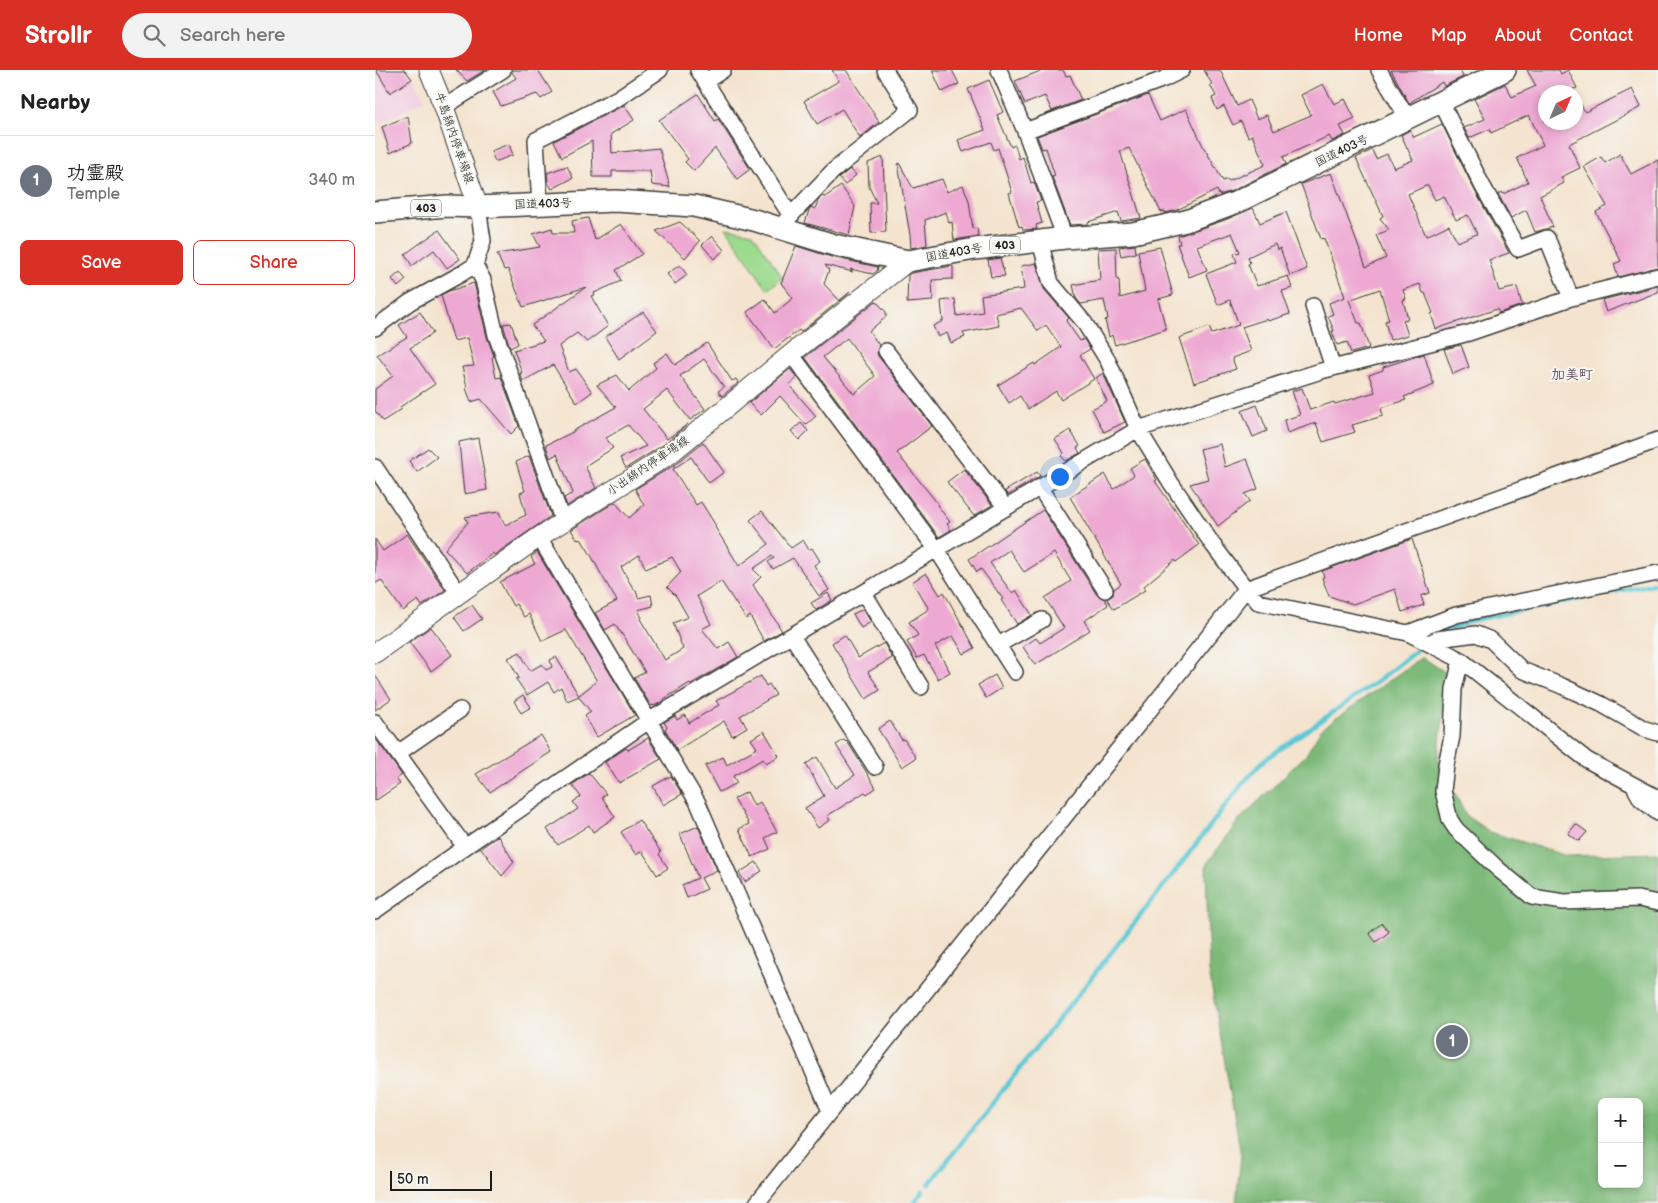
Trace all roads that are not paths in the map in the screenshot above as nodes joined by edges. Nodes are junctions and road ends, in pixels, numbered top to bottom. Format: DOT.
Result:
graph roads {
  1 [pos="429,70"];
  2 [pos="503,70"];
  3 [pos="660,70"];
  4 [pos="723,70"];
  5 [pos="885,70"];
  6 [pos="999,70"];
  7 [pos="1182,70"];
  8 [pos="1379,70"];
  9 [pos="1505,70"];
  10 [pos="702,76"];
  11 [pos="1441,102"];
  12 [pos="444,107"];
  13 [pos="1408,119"];
  14 [pos="1025,131"];
  15 [pos="540,204"];
  16 [pos="478,206"];
  17 [pos="375,212"];
  18 [pos="785,222"];
  19 [pos="1065,238"];
  20 [pos="1040,240"];
  21 [pos="908,261"];
  22 [pos="475,265"];
  23 [pos="1658,276"];
  24 [pos="1571,298"];
  25 [pos="1313,306"];
  26 [pos="375,328"];
  27 [pos="886,351"];
  28 [pos="791,354"];
  29 [pos="1333,368"];
  30 [pos="1138,429"];
  31 [pos="1658,440"];
  32 [pos="375,468"];
  33 [pos="1040,488"];
  34 [pos="1006,508"];
  35 [pos="563,522"];
  36 [pos="539,537"];
  37 [pos="937,550"];
  38 [pos="1658,573"];
  39 [pos="1246,589"];
  40 [pos="1105,590"];
  41 [pos="864,593"];
  42 [pos="459,594"];
  43 [pos="1041,620"];
  44 [pos="1408,633"];
  45 [pos="792,636"];
  46 [pos="1429,644"];
  47 [pos="998,645"];
  48 [pos="375,653"];
  49 [pos="1461,660"];
  50 [pos="1015,672"];
  51 [pos="921,687"];
  52 [pos="460,710"];
  53 [pos="650,720"];
  54 [pos="375,722"];
  55 [pos="1658,733"];
  56 [pos="398,754"];
  57 [pos="875,767"];
  58 [pos="1635,786"];
  59 [pos="1658,798"];
  60 [pos="1658,813"];
  61 [pos="465,846"];
  62 [pos="1658,903"];
  63 [pos="375,911"];
  64 [pos="830,1111"];
  65 [pos="757,1203"];
  1 -- 12 [label="main road, 牛島綿内停車場線"];
  2 -- 12 [label="street"];
  3 -- 15 [label="street"];
  4 -- 10 [label="street"];
  5 -- 18 [label="street"];
  6 -- 14 [label="street"];
  7 -- 14 [label="street"];
  8 -- 13 [label="street"];
  9 -- 11 [label="highway, 国道403号 / 403"];
  10 -- 18 [label="street"];
  11 -- 13 [label="highway, 国道403号 / 403"];
  11 -- 24 [label="street"];
  12 -- 16 [label="main road, 牛島綿内停車場線"];
  13 -- 19 [label="highway, 国道403号 / 403"];
  14 -- 19 [label="street"];
  15 -- 16 [label="highway, 国道403号 / 403"];
  15 -- 18 [label="highway, 国道403号 / 403"];
  16 -- 17 [label="highway, 国道403号 / 403"];
  16 -- 22 [label="street"];
  18 -- 21 [label="highway, 国道403号 / 403"];
  19 -- 20 [label="highway, 国道403号 / 403"];
  20 -- 21 [label="highway, 国道403号 / 403"];
  20 -- 30 [label="street"];
  21 -- 28 [label="main road, 小出綿内停車場線"];
  22 -- 26 [label="street"];
  22 -- 35 [label="street"];
  23 -- 24 [label="street"];
  24 -- 29 [label="street"];
  25 -- 29 [label="street"];
  27 -- 34 [label="street"];
  28 -- 35 [label="main road, 小出綿内停車場線"];
  28 -- 37 [label="street"];
  29 -- 30 [label="street"];
  30 -- 33 [label="street"];
  30 -- 39 [label="street"];
  31 -- 39 [label="street"];
  32 -- 42 [label="street"];
  33 -- 34 [label="street"];
  33 -- 40 [label="street"];
  34 -- 37 [label="street"];
  35 -- 36 [label="main road, 小出綿内停車場線"];
  36 -- 42 [label="main road, 小出綿内停車場線"];
  36 -- 53 [label="street"];
  37 -- 41 [label="street"];
  37 -- 47 [label="street"];
  38 -- 44 [label="street"];
  39 -- 44 [label="street"];
  39 -- 64 [label="street"];
  41 -- 45 [label="street"];
  41 -- 51 [label="street"];
  42 -- 48 [label="main road, 小出綿内停車場線"];
  43 -- 47 [label="street"];
  44 -- 46 [label="street"];
  45 -- 53 [label="street"];
  45 -- 57 [label="street"];
  46 -- 49 [label="street"];
  46 -- 55 [label="street"];
  47 -- 50 [label="street"];
  49 -- 58 [label="street"];
  49 -- 62 [label="street"];
  52 -- 56 [label="street"];
  53 -- 61 [label="street"];
  53 -- 64 [label="street"];
  54 -- 56 [label="street"];
  56 -- 61 [label="street"];
  58 -- 59 [label="street"];
  58 -- 60 [label="street"];
  61 -- 63 [label="street"];
  64 -- 65 [label="street"];
}
